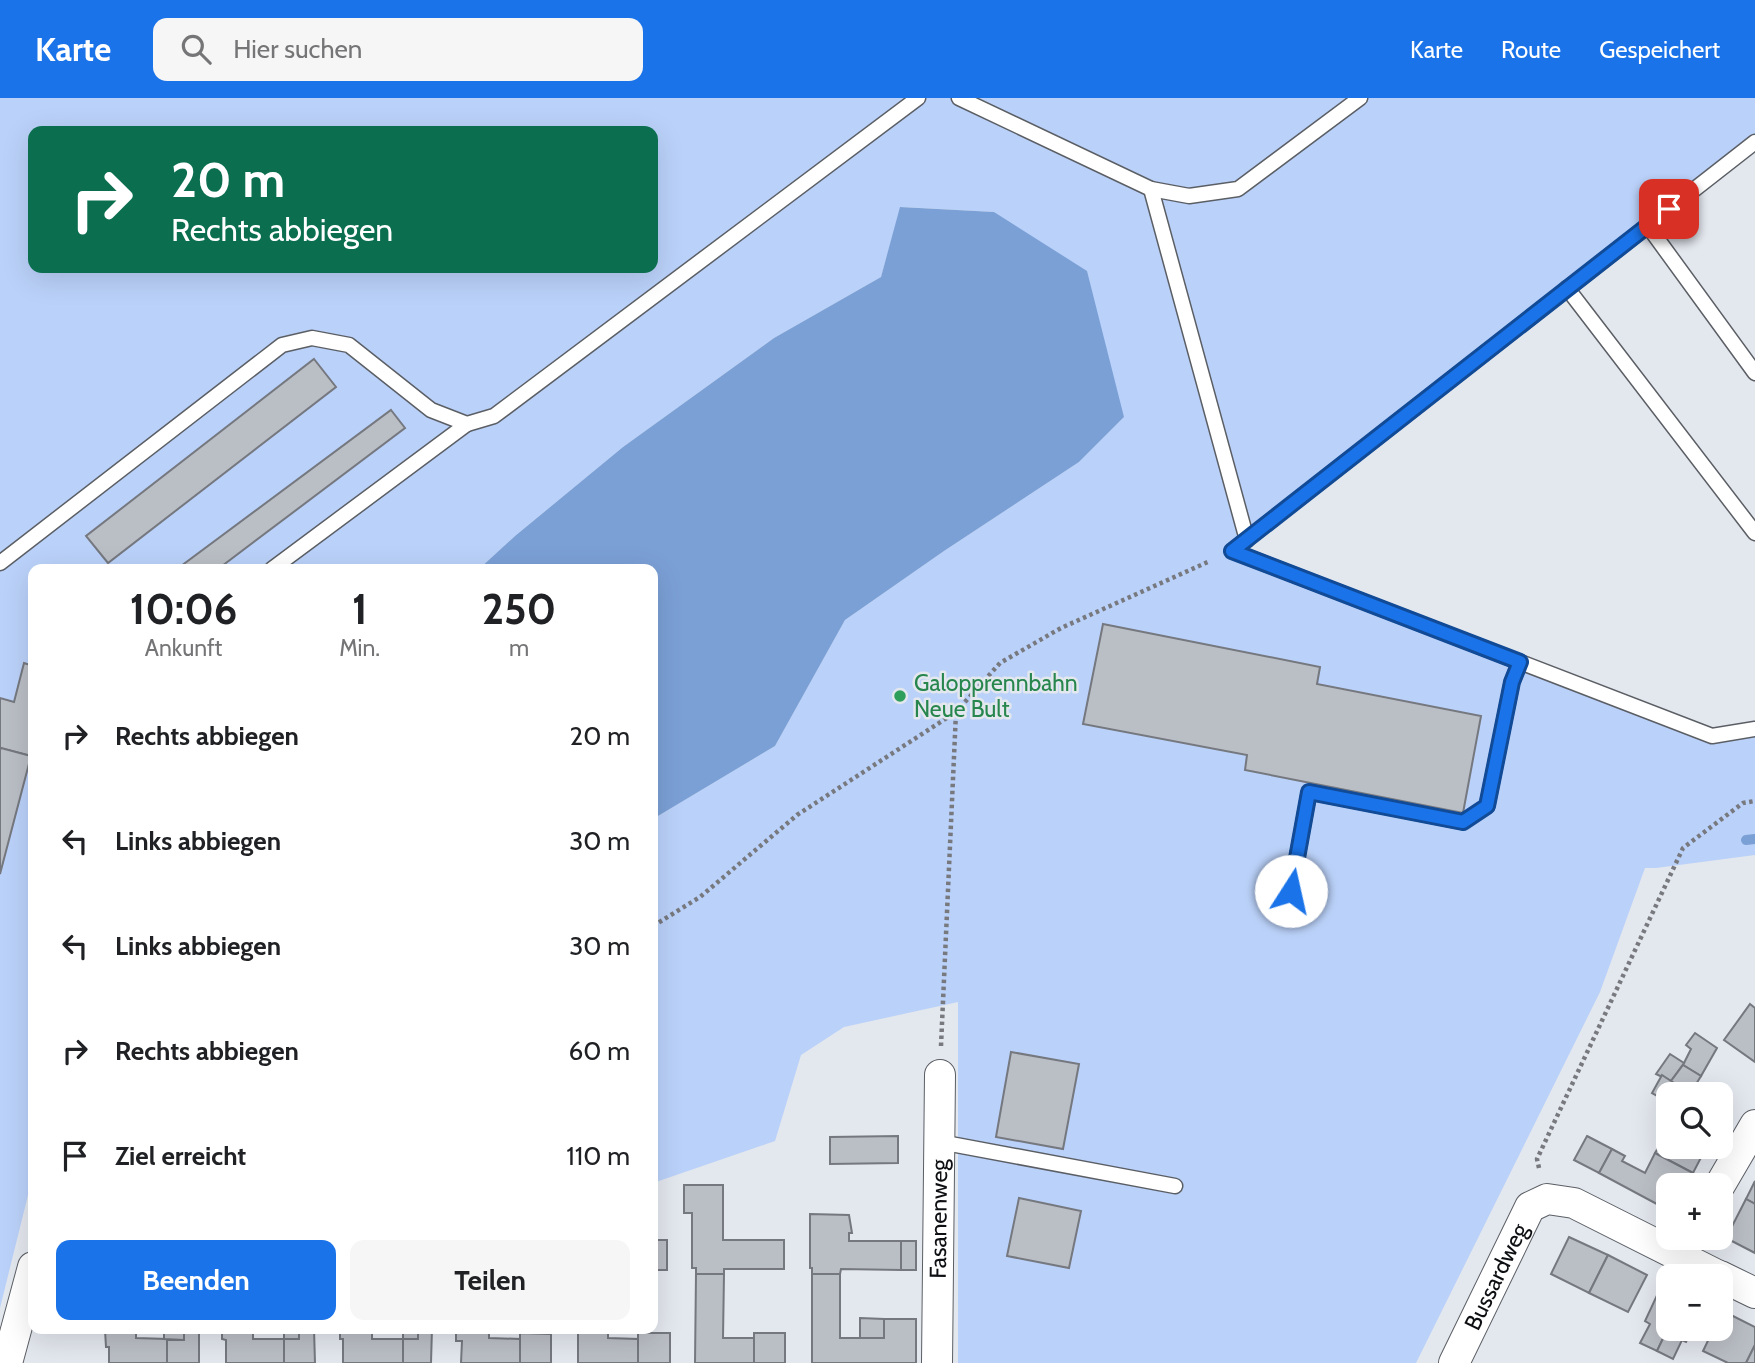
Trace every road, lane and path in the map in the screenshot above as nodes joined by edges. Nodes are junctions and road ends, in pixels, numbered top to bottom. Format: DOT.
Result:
graph roads {
  1 [pos="918,98"];
  2 [pos="959,98"];
  3 [pos="1360,98"];
  4 [pos="1755,142"];
  5 [pos="1151,189"];
  6 [pos="1647,226"];
  7 [pos="1567,288"];
  8 [pos="1755,373"];
  9 [pos="467,424"];
  10 [pos="1755,533"];
  11 [pos="1247,540"];
  12 [pos="1232,551"];
  13 [pos="0,564"];
  14 [pos="279,564"];
  15 [pos="1520,662"];
  16 [pos="956,712"];
  17 [pos="1755,729"];
  18 [pos="1755,801"];
  19 [pos="1291,891"];
  20 [pos="658,923"];
  21 [pos="940,1075"];
  22 [pos="1755,1125"];
  23 [pos="940,1142"];
  24 [pos="1727,1173"];
  25 [pos="1175,1186"];
  26 [pos="1546,1199"];
  27 [pos="1656,1236"];
  28 [pos="1688,1250"];
  29 [pos="1705,1264"];
  30 [pos="1733,1282"];
  31 [pos="28,1286"];
  32 [pos="1755,1293"];
  33 [pos="7,1363"];
  34 [pos="937,1363"];
  35 [pos="1454,1363"];
  1 -- 9 [label="lane"];
  2 -- 5 [label="lane"];
  3 -- 5 [label="lane"];
  4 -- 6 [label="lane"];
  5 -- 11 [label="lane"];
  6 -- 7 [label="lane"];
  6 -- 8 [label="lane"];
  7 -- 10 [label="lane"];
  7 -- 11 [label="lane"];
  9 -- 13 [label="lane"];
  9 -- 14 [label="lane"];
  11 -- 12 [label="lane"];
  12 -- 15 [label="lane"];
  12 -- 16 [label="path"];
  15 -- 17 [label="lane"];
  15 -- 19 [label="lane"];
  16 -- 20 [label="path"];
  16 -- 21 [label="path"];
  18 -- 26 [label="path"];
  21 -- 23 [label="street, Fasanenweg"];
  22 -- 24 [label="street"];
  23 -- 25 [label="lane"];
  23 -- 34 [label="street, Fasanenweg"];
  26 -- 27 [label="street"];
  26 -- 35 [label="street, Bussardweg"];
  28 -- 29 [label="street"];
  30 -- 32 [label="street"];
  31 -- 33 [label="street"];
}
